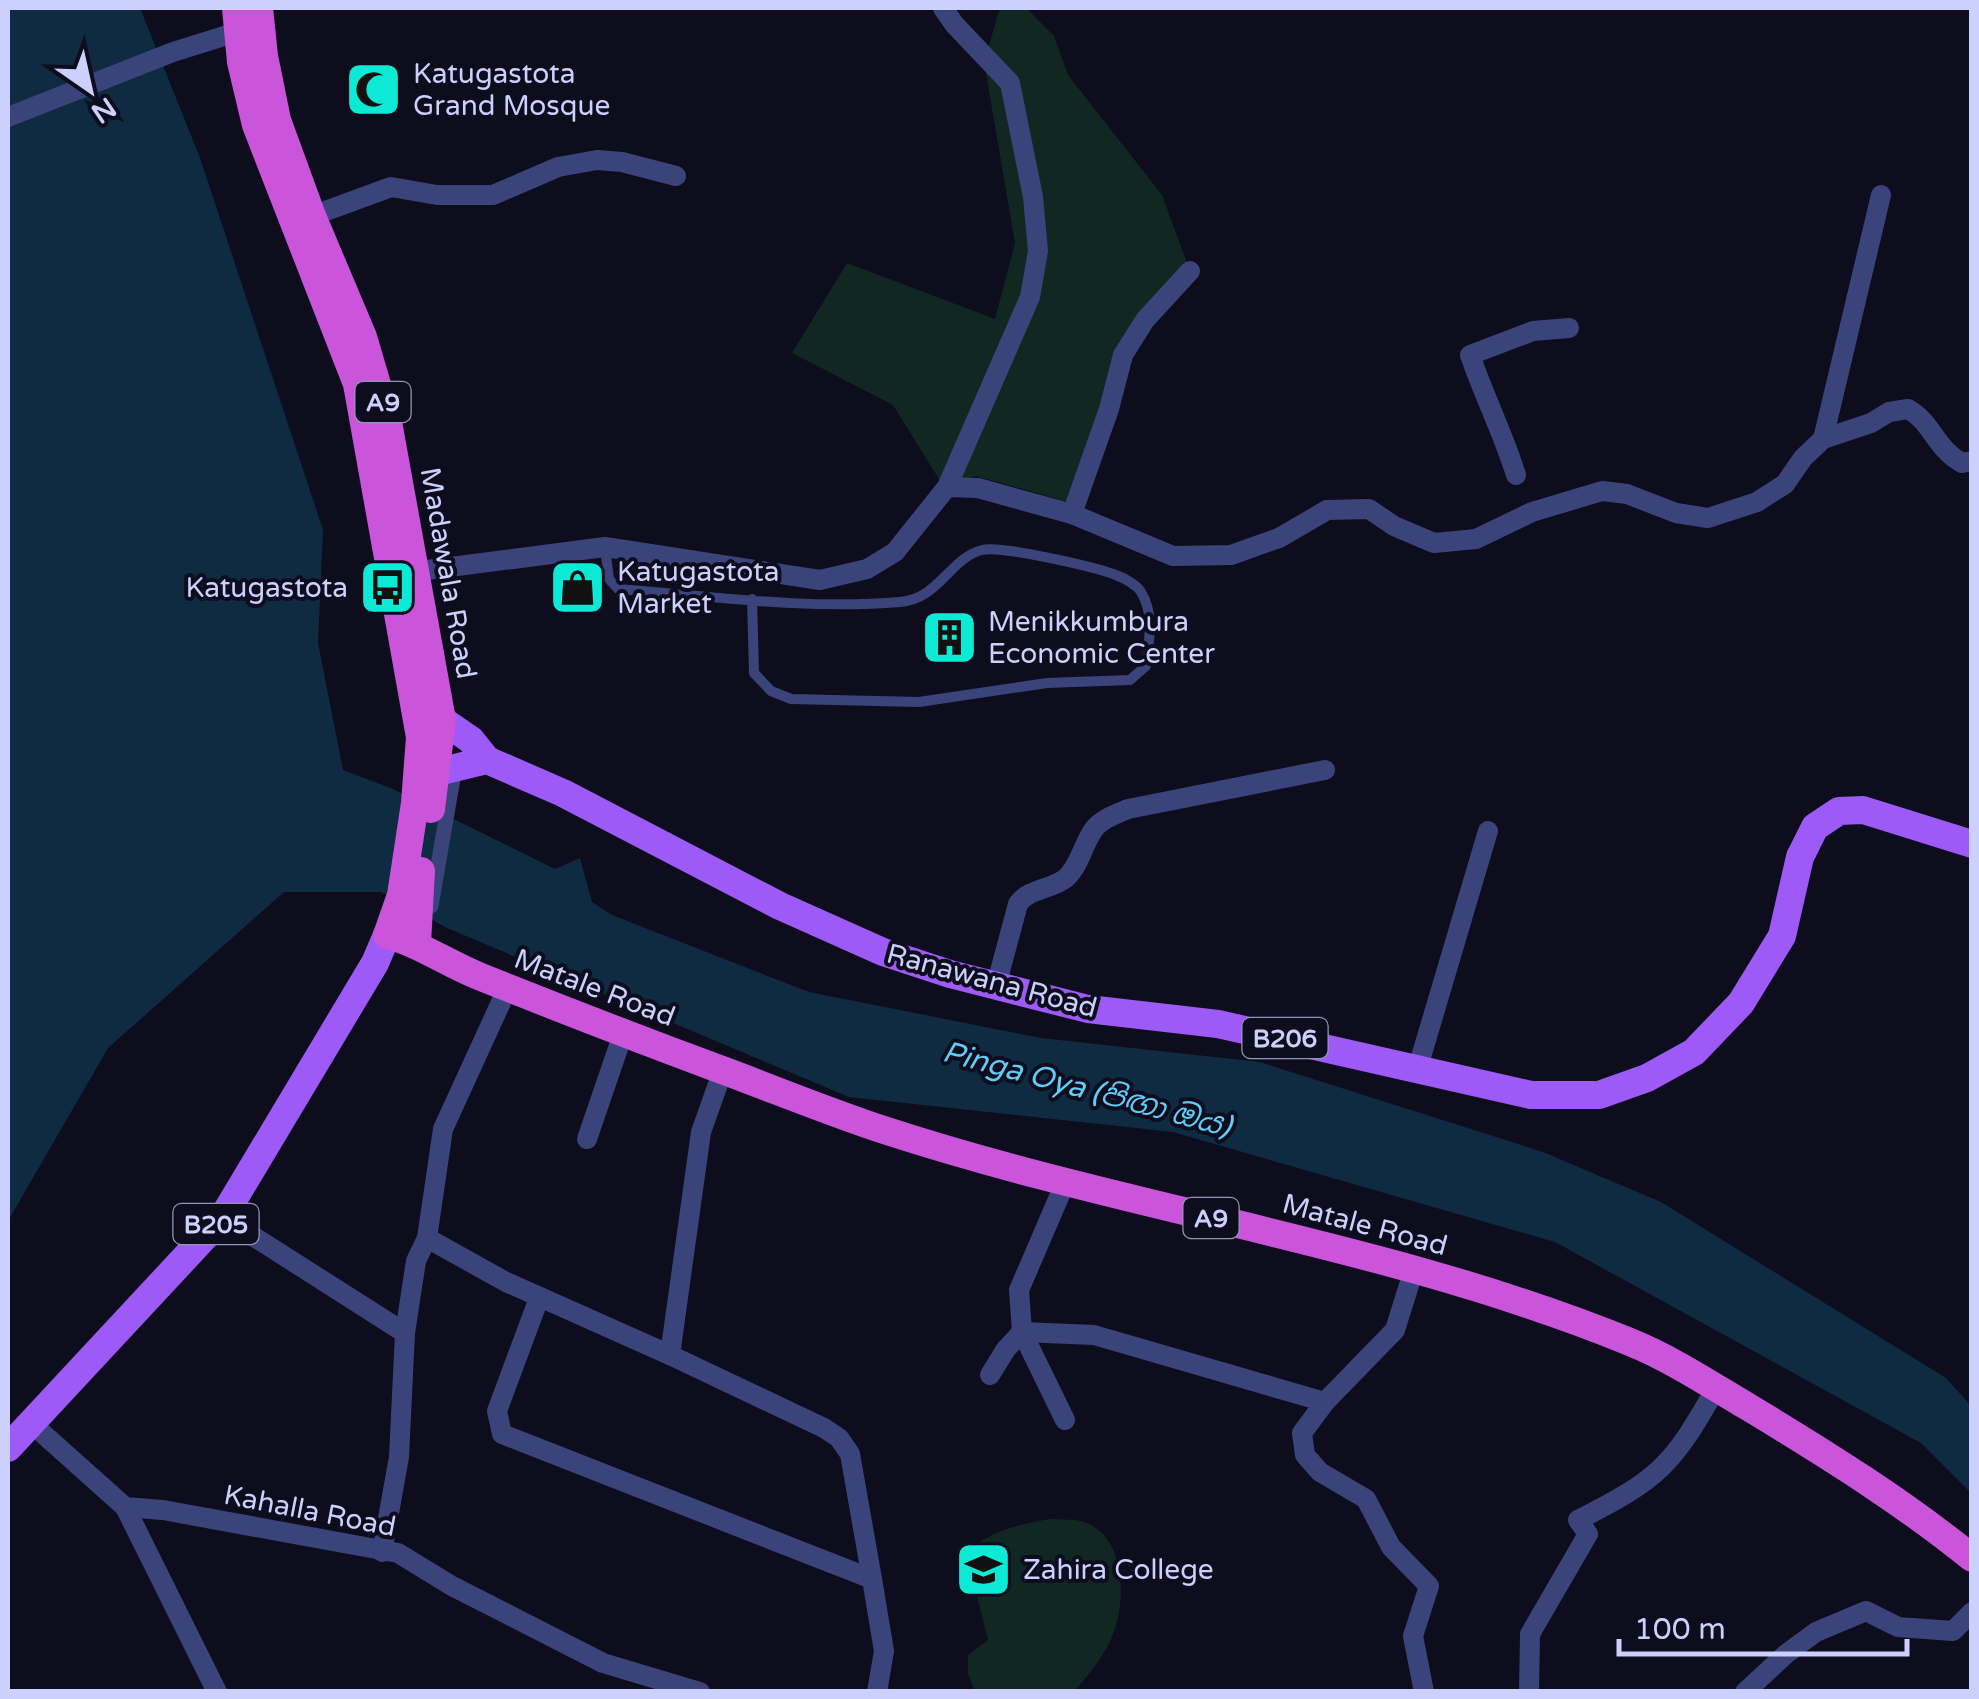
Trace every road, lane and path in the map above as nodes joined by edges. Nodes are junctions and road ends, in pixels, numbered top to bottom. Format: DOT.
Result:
graph roads {
  1 [pos="259,8"];
  2 [pos="943,8"];
  3 [pos="232,16"];
  4 [pos="8,117"];
  5 [pos="676,176"];
  6 [pos="1881,194"];
  7 [pos="312,216"];
  8 [pos="1190,271"];
  9 [pos="1569,328"];
  10 [pos="1823,439"];
  11 [pos="1972,461"];
  12 [pos="1516,475"];
  13 [pos="947,487"];
  14 [pos="1072,514"];
  15 [pos="605,547"];
  16 [pos="404,573"];
  17 [pos="752,599"];
  18 [pos="431,729"];
  19 [pos="488,760"];
  20 [pos="1326,770"];
  21 [pos="434,790"];
  22 [pos="1488,831"];
  23 [pos="1972,844"];
  24 [pos="421,934"];
  25 [pos="387,935"];
  26 [pos="375,963"];
  27 [pos="996,986"];
  28 [pos="508,987"];
  29 [pos="623,1034"];
  30 [pos="1418,1067"];
  31 [pos="723,1070"];
  32 [pos="587,1140"];
  33 [pos="1065,1183"];
  34 [pos="223,1216"];
  35 [pos="426,1238"];
  36 [pos="1414,1269"];
  37 [pos="539,1298"];
  38 [pos="1022,1332"];
  39 [pos="405,1333"];
  40 [pos="670,1355"];
  41 [pos="990,1374"];
  42 [pos="1716,1388"];
  43 [pos="1325,1402"];
  44 [pos="1065,1420"];
  45 [pos="31,1423"];
  46 [pos="8,1448"];
  47 [pos="125,1507"];
  48 [pos="382,1552"];
  49 [pos="1972,1558"];
  50 [pos="872,1579"];
  51 [pos="1972,1612"];
  52 [pos="217,1692"];
  53 [pos="700,1692"];
  54 [pos="878,1692"];
  55 [pos="1424,1692"];
  56 [pos="1529,1692"];
  57 [pos="1744,1692"];
  1 -- 7 [label="highway, Madawala Road / A9"];
  2 -- 13 [label="street"];
  3 -- 4 [label="street"];
  3 -- 16 [label="highway, Madawala Road / A9"];
  5 -- 7 [label="street"];
  6 -- 10 [label="street"];
  7 -- 16 [label="highway, Madawala Road / A9"];
  8 -- 14 [label="street"];
  9 -- 12 [label="street"];
  10 -- 11 [label="street"];
  10 -- 14 [label="street"];
  13 -- 14 [label="street"];
  13 -- 15 [label="street"];
  15 -- 16 [label="street"];
  15 -- 17 [label="lane"];
  16 -- 18 [label="highway, Madawala Road / A9"];
  17 -- 17 [label="lane"];
  18 -- 19 [label="main road, B206"];
  18 -- 21 [label="highway, Madawala Road / A9"];
  19 -- 21 [label="main road"];
  19 -- 27 [label="main road, Ranawana Road / B206"];
  20 -- 27 [label="street"];
  21 -- 24 [label="highway, Madawala Road / A9"];
  21 -- 25 [label="highway, Madawala Road / A9"];
  22 -- 30 [label="street"];
  23 -- 30 [label="main road, Ranawana Road / B206"];
  24 -- 25 [label="highway, Matale Road"];
  24 -- 26 [label="main road"];
  24 -- 28 [label="highway, Matale Road / A9"];
  25 -- 26 [label="main road, Madawala Road / B205"];
  26 -- 34 [label="main road, Madawala Road / B205"];
  27 -- 30 [label="main road, Ranawana Road / B206"];
  28 -- 29 [label="highway, Matale Road / A9"];
  28 -- 35 [label="street"];
  29 -- 31 [label="highway, Matale Road / A9"];
  29 -- 32 [label="street"];
  31 -- 33 [label="highway, Matale Road / A9"];
  31 -- 40 [label="street"];
  33 -- 36 [label="highway, Matale Road / A9"];
  33 -- 38 [label="street"];
  34 -- 39 [label="street"];
  34 -- 45 [label="main road, Madawala Road / B205"];
  35 -- 37 [label="street"];
  35 -- 39 [label="street"];
  36 -- 42 [label="highway, Matale Road / A9"];
  36 -- 43 [label="street"];
  37 -- 40 [label="street"];
  37 -- 50 [label="street"];
  38 -- 41 [label="street"];
  38 -- 43 [label="street"];
  38 -- 44 [label="street"];
  39 -- 48 [label="street"];
  40 -- 50 [label="street"];
  42 -- 49 [label="highway, Matale Road / A9"];
  42 -- 56 [label="street"];
  43 -- 55 [label="street"];
  45 -- 46 [label="main road, Madawala Road / B205"];
  45 -- 47 [label="street"];
  47 -- 48 [label="street, Kahalla Road"];
  47 -- 52 [label="street"];
  48 -- 53 [label="street, Kahalla Road"];
  50 -- 54 [label="street"];
  51 -- 57 [label="street"];
}
